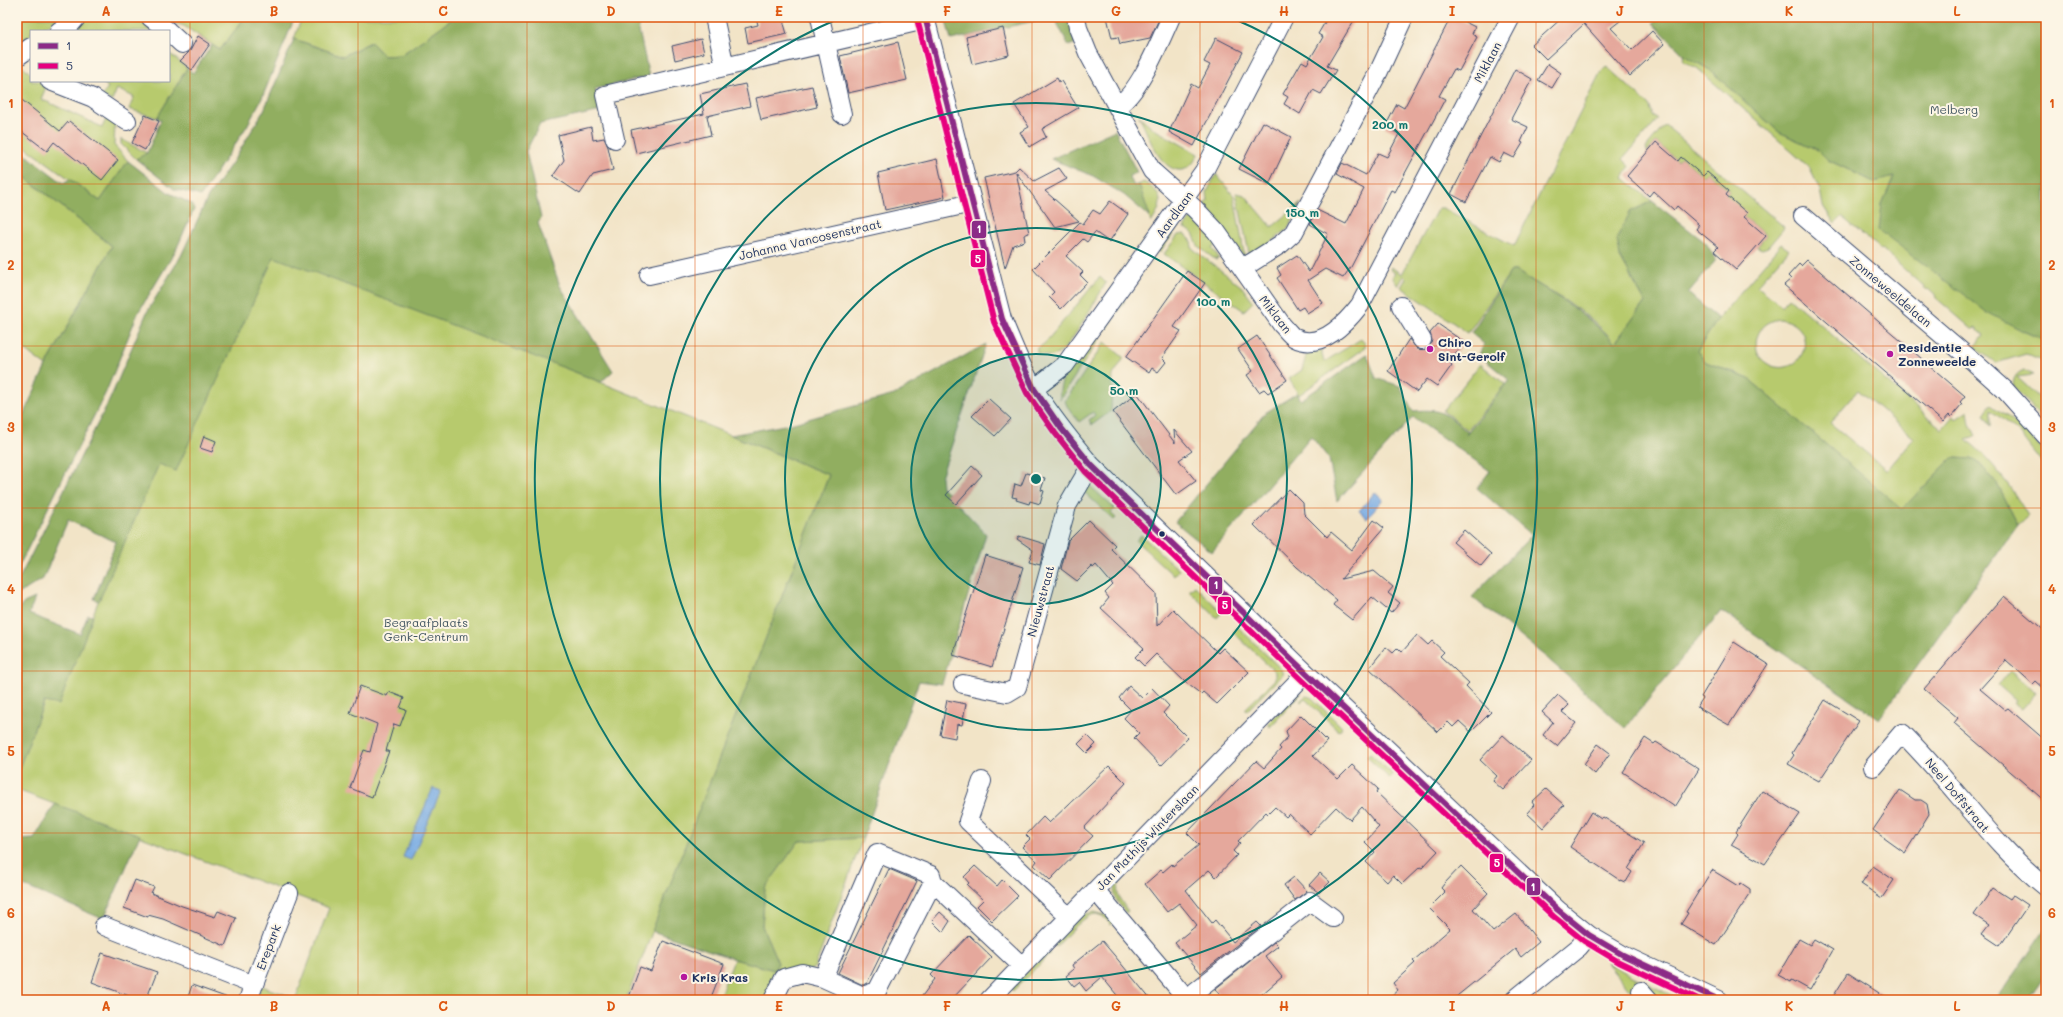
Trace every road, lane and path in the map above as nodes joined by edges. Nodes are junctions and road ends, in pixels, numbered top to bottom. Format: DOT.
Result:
graph roads {
  1 [pos="77,17"];
  2 [pos="150,17"];
  3 [pos="714,17"];
  4 [pos="820,17"];
  5 [pos="1076,17"];
  6 [pos="1171,17"];
  7 [pos="1284,17"];
  8 [pos="1404,17"];
  9 [pos="1511,17"];
  10 [pos="925,18"];
  11 [pos="60,30"];
  12 [pos="166,30"];
  13 [pos="170,34"];
  14 [pos="825,43"];
  15 [pos="182,44"];
  16 [pos="725,67"];
  17 [pos="53,82"];
  18 [pos="1117,106"];
  19 [pos="842,114"];
  20 [pos="127,121"];
  21 [pos="615,139"];
  22 [pos="1184,199"];
  23 [pos="972,203"];
  24 [pos="1803,216"];
  25 [pos="1243,268"];
  26 [pos="649,275"];
  27 [pos="1401,306"];
  28 [pos="1422,340"];
  29 [pos="1034,389"];
  30 [pos="2046,436"];
  31 [pos="1091,465"];
  32 [pos="1306,673"];
  33 [pos="963,684"];
  34 [pos="1873,767"];
  35 [pos="982,781"];
  36 [pos="933,882"];
  37 [pos="2046,887"];
  38 [pos="1096,890"];
  39 [pos="289,893"];
  40 [pos="1069,917"];
  41 [pos="1333,918"];
  42 [pos="104,926"];
  43 [pos="1590,935"];
  44 [pos="1022,966"];
  45 [pos="823,978"];
  46 [pos="251,992"];
  47 [pos="1187,999"];
  48 [pos="774,1000"];
  49 [pos="989,1000"];
  50 [pos="1514,1000"];
  51 [pos="1719,1000"];
  1 -- 11 [label="street"];
  2 -- 12 [label="street"];
  3 -- 16 [label="street"];
  4 -- 14 [label="street"];
  5 -- 18 [label="street, Miklaan"];
  6 -- 18 [label="street"];
  7 -- 22 [label="street, Aardlaan"];
  8 -- 25 [label="street"];
  9 -- 25 [label="street, Miklaan"];
  10 -- 14 [label="street"];
  10 -- 23 [label="street"];
  13 -- 15 [label="street"];
  14 -- 16 [label="street"];
  14 -- 19 [label="street"];
  16 -- 21 [label="street"];
  17 -- 20 [label="street"];
  18 -- 22 [label="street, Miklaan"];
  22 -- 25 [label="street, Miklaan"];
  22 -- 29 [label="street, Aardlaan"];
  23 -- 26 [label="street, Johanna Vancosenstraat"];
  23 -- 29 [label="street"];
  24 -- 30 [label="street, Zonneweeldelaan"];
  27 -- 28 [label="street"];
  29 -- 31 [label="street"];
  31 -- 32 [label="street"];
  31 -- 33 [label="street, Nieuwstraat"];
  32 -- 38 [label="street, Jan Mathijs Winterslaan"];
  32 -- 43 [label="street"];
  34 -- 37 [label="street, Neel Doffstraat"];
  35 -- 40 [label="street"];
  36 -- 44 [label="street"];
  36 -- 45 [label="street"];
  36 -- 45 [label="street"];
  38 -- 40 [label="street, Jan Mathijs Winterslaan"];
  38 -- 47 [label="street"];
  39 -- 46 [label="street, Erepark"];
  40 -- 44 [label="street, Jan Mathijs Winterslaan"];
  41 -- 47 [label="street"];
  42 -- 46 [label="street"];
  43 -- 50 [label="street"];
  43 -- 51 [label="street"];
  44 -- 49 [label="street, Jan Mathijs Winterslaan"];
  45 -- 48 [label="street"];
}
